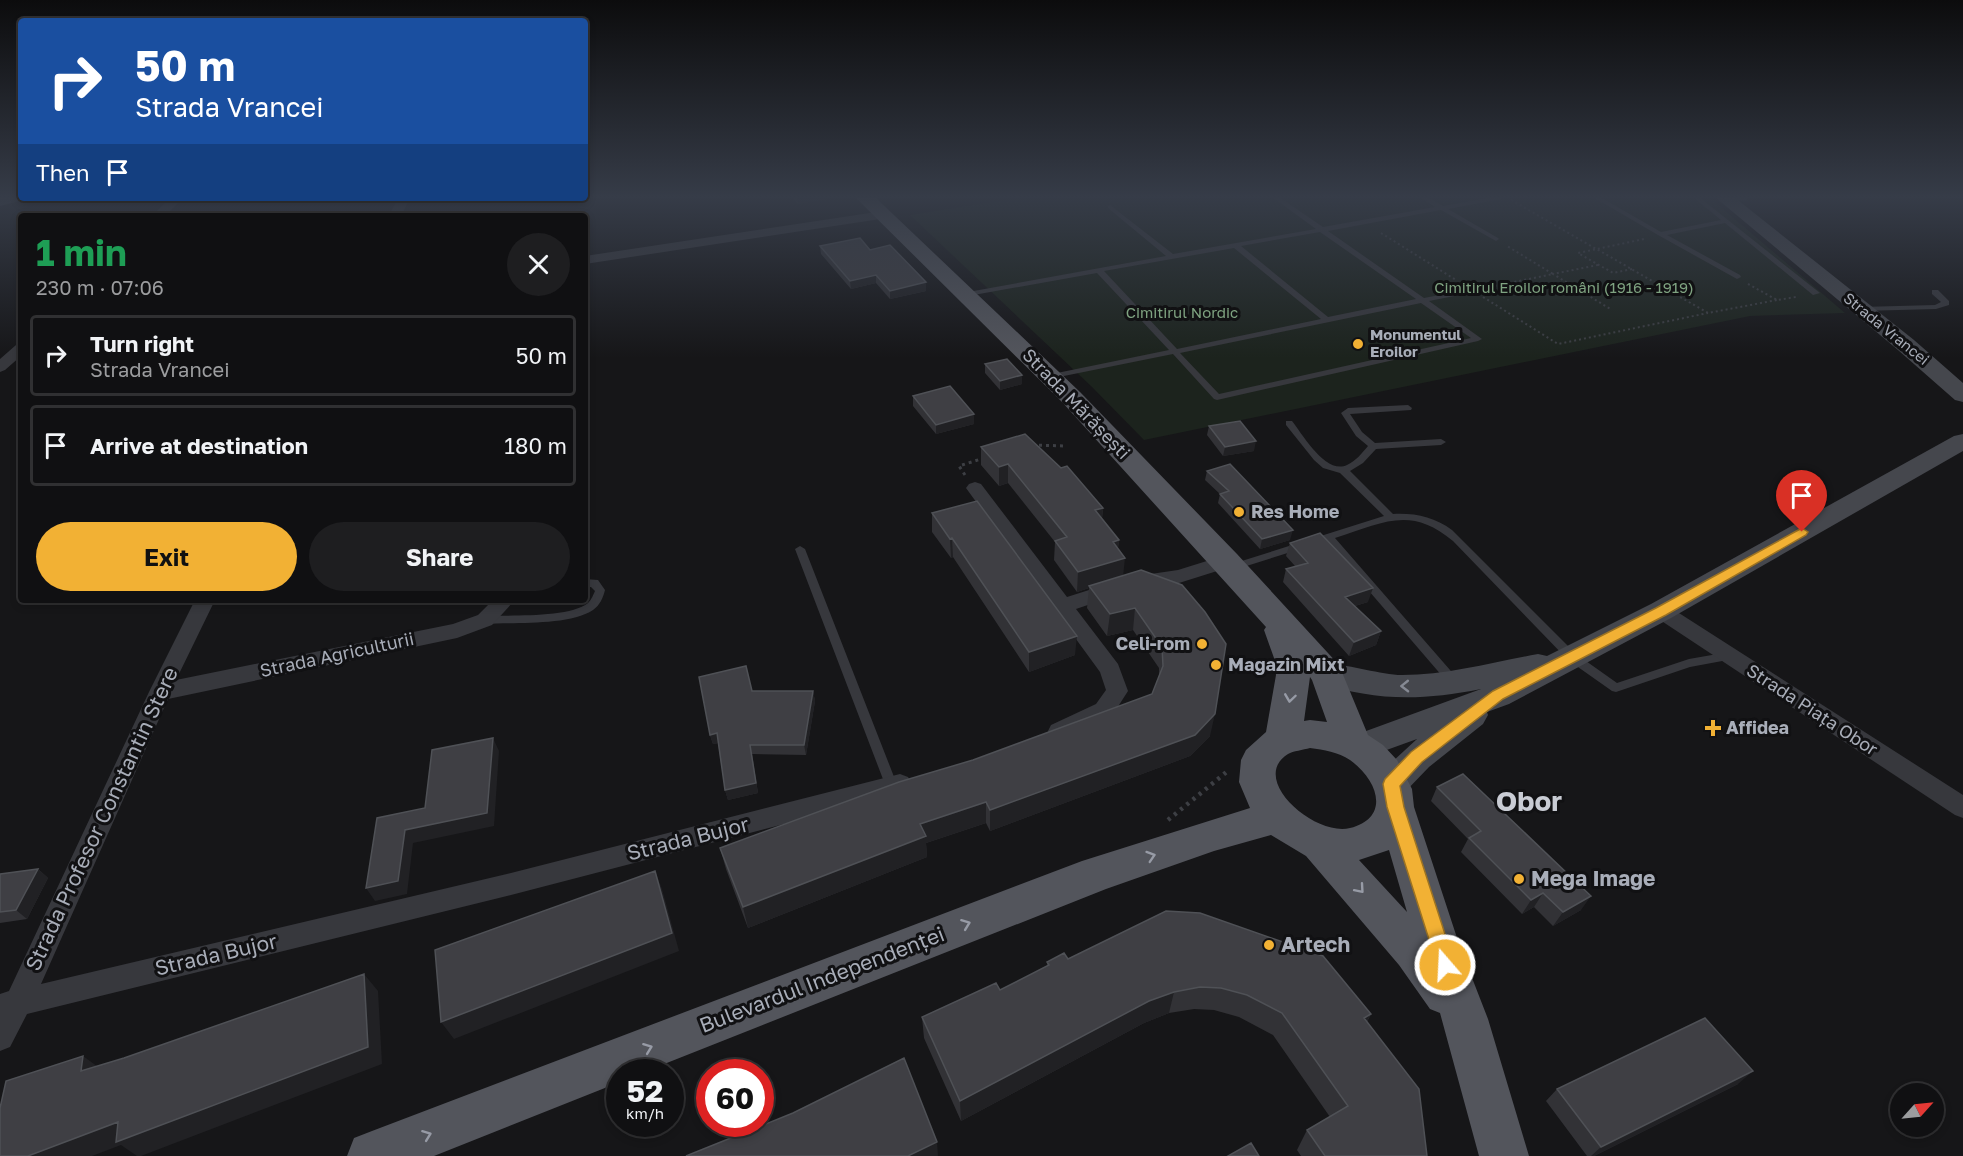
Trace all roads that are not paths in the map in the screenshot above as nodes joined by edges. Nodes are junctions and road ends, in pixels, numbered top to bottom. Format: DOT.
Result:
graph roads {
  1 [pos="645,251"];
  2 [pos="922,251"];
  3 [pos="1164,251"];
  4 [pos="1204,251"];
  5 [pos="1242,251"];
  6 [pos="1351,251"];
  7 [pos="1690,251"];
  8 [pos="1764,251"];
  9 [pos="1794,251"];
  10 [pos="1172,257"];
  11 [pos="588,260"];
  12 [pos="1099,270"];
  13 [pos="1737,277"];
  14 [pos="1472,291"];
  15 [pos="1935,292"];
  16 [pos="1816,293"];
  17 [pos="968,294"];
  18 [pos="1424,301"];
  19 [pos="1861,309"];
  20 [pos="1328,321"];
  21 [pos="18,350"];
  22 [pos="18,352"];
  23 [pos="1175,352"];
  24 [pos="0,355"];
  25 [pos="0,367"];
  26 [pos="1052,377"];
  27 [pos="1963,395"];
  28 [pos="1408,408"];
  29 [pos="1289,423"];
  30 [pos="1963,441"];
  31 [pos="1441,442"];
  32 [pos="1373,446"];
  33 [pos="1343,470"];
  34 [pos="975,488"];
  35 [pos="1391,517"];
  36 [pos="1328,537"];
  37 [pos="800,549"];
  38 [pos="1229,564"];
  39 [pos="588,583"];
  40 [pos="204,603"];
  41 [pos="505,603"];
  42 [pos="1063,606"];
  43 [pos="1661,611"];
  44 [pos="485,620"];
  45 [pos="1278,621"];
  46 [pos="1729,656"];
  47 [pos="1569,659"];
  48 [pos="1327,674"];
  49 [pos="1454,681"];
  50 [pos="160,692"];
  51 [pos="1498,695"];
  52 [pos="1283,739"];
  53 [pos="1038,741"];
  54 [pos="1356,745"];
  55 [pos="921,778"];
  56 [pos="892,787"];
  57 [pos="1393,795"];
  58 [pos="1963,808"];
  59 [pos="1276,817"];
  60 [pos="1321,845"];
  61 [pos="9,1004"];
  62 [pos="1465,1019"];
  63 [pos="0,1037"];
  64 [pos="372,1156"];
  65 [pos="1504,1156"];
  1 -- 11 [label="street"];
  2 -- 17 [label="main road, Strada Mărășești"];
  3 -- 10 [label="lane"];
  4 -- 10 [label="lane"];
  5 -- 20 [label="lane"];
  6 -- 18 [label="lane"];
  7 -- 13 [label="lane"];
  8 -- 16 [label="lane"];
  9 -- 19 [label="street, Strada Vrancei"];
  10 -- 12 [label="lane"];
  12 -- 17 [label="lane"];
  12 -- 23 [label="lane"];
  14 -- 18 [label="lane"];
  15 -- 19 [label="lane"];
  17 -- 26 [label="main road, Strada Mărășești"];
  18 -- 20 [label="lane"];
  18 -- 23 [label="lane"];
  19 -- 27 [label="street, Strada Vrancei"];
  20 -- 23 [label="lane"];
  21 -- 24 [label="street"];
  22 -- 25 [label="street"];
  23 -- 26 [label="lane"];
  26 -- 38 [label="main road, Strada Mărășești"];
  28 -- 32 [label="lane"];
  29 -- 33 [label="lane"];
  30 -- 43 [label="street"];
  31 -- 32 [label="lane"];
  32 -- 33 [label="lane"];
  33 -- 35 [label="lane"];
  34 -- 42 [label="street"];
  35 -- 36 [label="lane"];
  35 -- 47 [label="lane"];
  36 -- 38 [label="lane"];
  36 -- 49 [label="lane"];
  37 -- 56 [label="lane"];
  38 -- 42 [label="street"];
  38 -- 45 [label="main road, Strada Mărășești"];
  39 -- 44 [label="lane"];
  40 -- 50 [label="street, Strada Profesor Constantin Stere"];
  41 -- 44 [label="street, Strada Agriculturii"];
  42 -- 53 [label="street"];
  43 -- 46 [label="street, Strada Piața Obor"];
  43 -- 47 [label="street"];
  44 -- 50 [label="street, Strada Agriculturii"];
  45 -- 48 [label="main road, Strada Mărășești"];
  45 -- 52 [label="main road, Strada Mărășești, one-way"];
  46 -- 47 [label="lane"];
  46 -- 58 [label="street, Strada Piața Obor"];
  47 -- 49 [label="street"];
  47 -- 51 [label="street"];
  49 -- 48 [label="street, one-way"];
  48 -- 54 [label="main road, Strada Mărășești"];
  50 -- 61 [label="street, Strada Profesor Constantin Stere"];
  51 -- 54 [label="street"];
  51 -- 57 [label="street"];
  52 -- 54 [label="main road"];
  52 -- 59 [label="main road"];
  54 -- 57 [label="main road"];
  55 -- 56 [label="street, Strada Bujor"];
  56 -- 61 [label="street, Strada Bujor"];
  57 -- 60 [label="main road"];
  57 -- 62 [label="main road"];
  59 -- 60 [label="main road"];
  64 -- 59 [label="main road, Bulevardul Independenței, one-way"];
  60 -- 62 [label="main road, one-way"];
  61 -- 63 [label="street, Strada Profesor Constantin Stere"];
  62 -- 65 [label="main road"];
}
